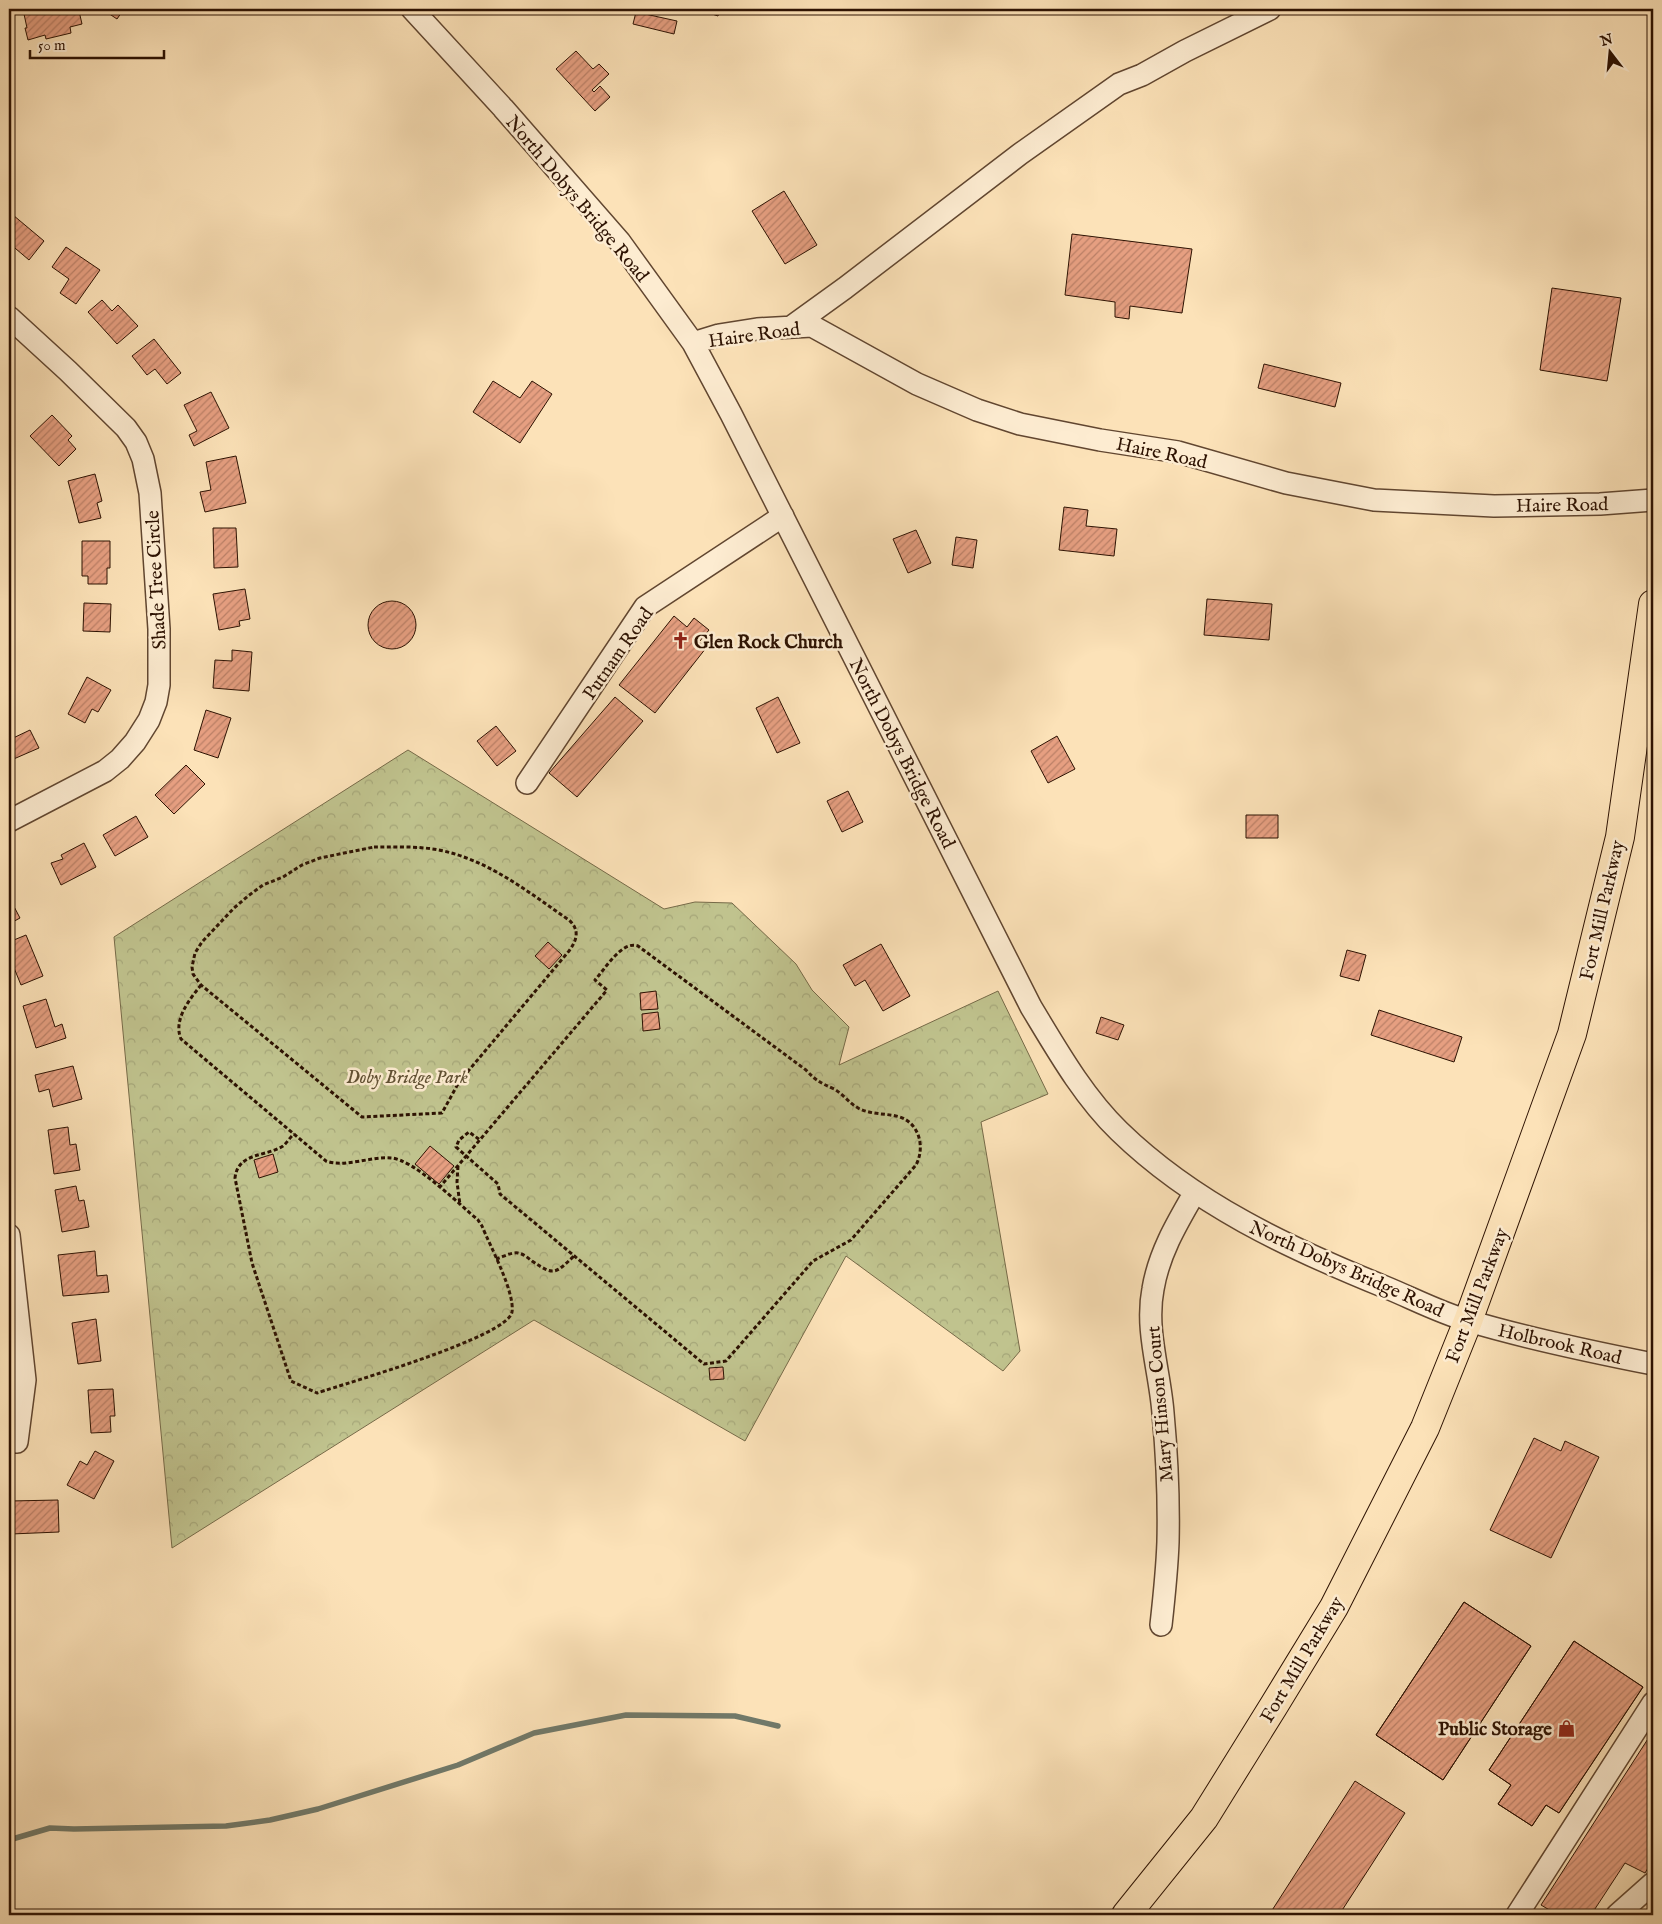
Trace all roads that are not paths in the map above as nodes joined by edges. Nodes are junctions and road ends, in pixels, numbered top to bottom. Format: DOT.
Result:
graph roads {
  1 [pos="412,9"];
  2 [pos="1270,9"];
  3 [pos="9,317"];
  4 [pos="790,328"];
  5 [pos="693,343"];
  6 [pos="1653,500"];
  7 [pos="783,516"];
  8 [pos="1653,604"];
  9 [pos="527,784"];
  10 [pos="9,821"];
  11 [pos="1195,1192"];
  12 [pos="9,1235"];
  13 [pos="1468,1321"];
  14 [pos="1653,1364"];
  15 [pos="17,1442"];
  16 [pos="1160,1625"];
  17 [pos="1653,1703"];
  18 [pos="1653,1884"];
  19 [pos="1126,1915"];
  20 [pos="1518,1915"];
  21 [pos="1617,1915"];
  1 -- 5 [label="street, North Dobys Bridge Road"];
  2 -- 4 [label="street"];
  3 -- 10 [label="street, Shade Tree Circle"];
  4 -- 5 [label="street, Haire Road"];
  4 -- 6 [label="street, Haire Road"];
  5 -- 7 [label="street, North Dobys Bridge Road"];
  7 -- 9 [label="street, Putnam Road"];
  7 -- 11 [label="street, North Dobys Bridge Road"];
  8 -- 13 [label="main road, Fort Mill Parkway"];
  11 -- 13 [label="street, North Dobys Bridge Road"];
  11 -- 16 [label="street, Mary Hinson Court"];
  12 -- 15 [label="street"];
  13 -- 14 [label="street, Holbrook Road"];
  13 -- 19 [label="main road, Fort Mill Parkway"];
  17 -- 20 [label="street"];
  18 -- 21 [label="street"];
}
